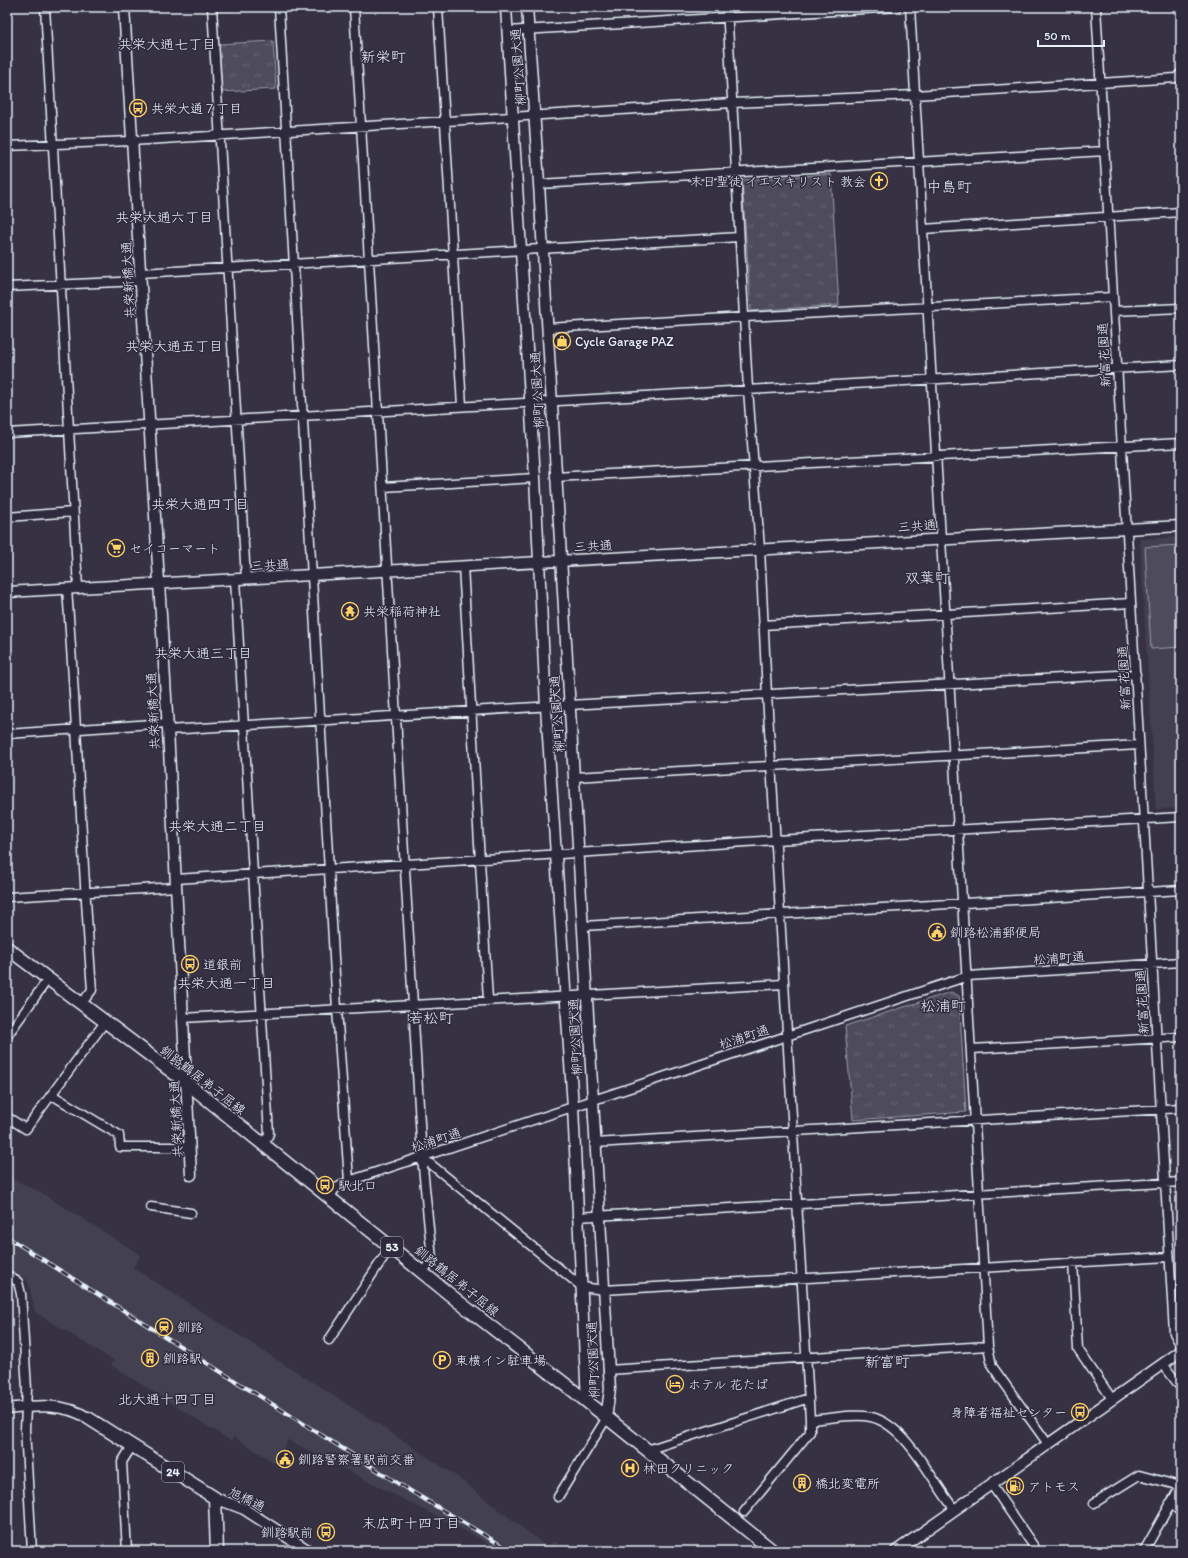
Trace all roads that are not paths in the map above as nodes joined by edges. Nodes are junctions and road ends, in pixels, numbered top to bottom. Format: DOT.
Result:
graph roads {
  1 [pos="45,7"];
  2 [pos="124,7"];
  3 [pos="212,7"];
  4 [pos="279,7"];
  5 [pos="354,7"];
  6 [pos="438,7"];
  7 [pos="506,7"];
  8 [pos="527,7"];
  9 [pos="727,7"];
  10 [pos="897,7"];
  11 [pos="910,7"];
  12 [pos="1096,7"];
  13 [pos="727,17"];
  14 [pos="528,30"];
  15 [pos="507,31"];
  16 [pos="1181,73"];
  17 [pos="1100,83"];
  18 [pos="915,95"];
  19 [pos="732,103"];
  20 [pos="534,116"];
  21 [pos="513,117"];
  22 [pos="445,121"];
  23 [pos="362,126"];
  24 [pos="286,131"];
  25 [pos="220,135"];
  26 [pos="131,141"];
  27 [pos="52,144"];
  28 [pos="7,146"];
  29 [pos="1105,151"];
  30 [pos="919,162"];
  31 [pos="736,172"];
  32 [pos="539,184"];
  33 [pos="1181,212"];
  34 [pos="1108,216"];
  35 [pos="923,229"];
  36 [pos="739,237"];
  37 [pos="521,249"];
  38 [pos="542,249"];
  39 [pos="454,252"];
  40 [pos="370,259"];
  41 [pos="293,264"];
  42 [pos="226,268"];
  43 [pos="141,277"];
  44 [pos="61,285"];
  45 [pos="7,287"];
  46 [pos="1113,297"];
  47 [pos="928,306"];
  48 [pos="1181,308"];
  49 [pos="1114,311"];
  50 [pos="744,317"];
  51 [pos="547,328"];
  52 [pos="1181,365"];
  53 [pos="1117,368"];
  54 [pos="933,379"];
  55 [pos="748,389"];
  56 [pos="551,400"];
  57 [pos="530,402"];
  58 [pos="462,406"];
  59 [pos="378,411"];
  60 [pos="303,416"];
  61 [pos="237,420"];
  62 [pos="149,425"];
  63 [pos="68,430"];
  64 [pos="7,433"];
  65 [pos="1181,443"];
  66 [pos="1122,446"];
  67 [pos="936,456"];
  68 [pos="753,466"];
  69 [pos="555,477"];
  70 [pos="535,478"];
  71 [pos="384,487"];
  72 [pos="73,512"];
  73 [pos="7,517"];
  74 [pos="1181,526"];
  75 [pos="1127,529"];
  76 [pos="941,538"];
  77 [pos="760,549"];
  78 [pos="561,561"];
  79 [pos="540,562"];
  80 [pos="463,566"];
  81 [pos="389,571"];
  82 [pos="312,575"];
  83 [pos="246,579"];
  84 [pos="235,580"];
  85 [pos="158,584"];
  86 [pos="72,589"];
  87 [pos="7,592"];
  88 [pos="1131,603"];
  89 [pos="946,614"];
  90 [pos="763,625"];
  91 [pos="1136,674"];
  92 [pos="950,684"];
  93 [pos="767,695"];
  94 [pos="569,705"];
  95 [pos="546,707"];
  96 [pos="473,711"];
  97 [pos="397,716"];
  98 [pos="320,722"];
  99 [pos="167,726"];
  100 [pos="244,726"];
  101 [pos="77,730"];
  102 [pos="7,734"];
  103 [pos="1139,745"];
  104 [pos="954,756"];
  105 [pos="772,766"];
  106 [pos="574,778"];
  107 [pos="1181,817"];
  108 [pos="1144,819"];
  109 [pos="958,830"];
  110 [pos="776,840"];
  111 [pos="579,853"];
  112 [pos="556,855"];
  113 [pos="481,860"];
  114 [pos="406,864"];
  115 [pos="328,869"];
  116 [pos="254,875"];
  117 [pos="176,883"];
  118 [pos="1181,890"];
  119 [pos="85,892"];
  120 [pos="1148,892"];
  121 [pos="7,897"];
  122 [pos="962,903"];
  123 [pos="780,913"];
  124 [pos="582,926"];
  125 [pos="7,948"];
  126 [pos="1181,962"];
  127 [pos="1152,964"];
  128 [pos="968,976"];
  129 [pos="48,979"];
  130 [pos="784,984"];
  131 [pos="586,995"];
  132 [pos="565,996"];
  133 [pos="488,1000"];
  134 [pos="82,1004"];
  135 [pos="413,1004"];
  136 [pos="337,1009"];
  137 [pos="262,1014"];
  138 [pos="183,1018"];
  139 [pos="105,1022"];
  140 [pos="788,1035"];
  141 [pos="7,1036"];
  142 [pos="1181,1037"];
  143 [pos="1156,1038"];
  144 [pos="972,1049"];
  145 [pos="187,1083"];
  146 [pos="52,1095"];
  147 [pos="592,1101"];
  148 [pos="573,1107"];
  149 [pos="1181,1108"];
  150 [pos="1161,1109"];
  151 [pos="7,1118"];
  152 [pos="975,1119"];
  153 [pos="792,1131"];
  154 [pos="595,1143"];
  155 [pos="263,1145"];
  156 [pos="190,1147"];
  157 [pos="422,1157"];
  158 [pos="191,1175"];
  159 [pos="349,1181"];
  160 [pos="1181,1182"];
  161 [pos="1165,1184"];
  162 [pos="980,1194"];
  163 [pos="329,1197"];
  164 [pos="798,1205"];
  165 [pos="151,1207"];
  166 [pos="191,1213"];
  167 [pos="578,1217"];
  168 [pos="598,1217"];
  169 [pos="391,1246"];
  170 [pos="1169,1257"];
  171 [pos="1073,1262"];
  172 [pos="984,1268"];
  173 [pos="423,1272"];
  174 [pos="7,1274"];
  175 [pos="803,1278"];
  176 [pos="582,1287"];
  177 [pos="604,1290"];
  178 [pos="329,1340"];
  179 [pos="988,1346"];
  180 [pos="1181,1346"];
  181 [pos="1181,1350"];
  182 [pos="806,1358"];
  183 [pos="1163,1364"];
  184 [pos="608,1370"];
  185 [pos="1181,1388"];
  186 [pos="809,1398"];
  187 [pos="1112,1399"];
  188 [pos="587,1402"];
  189 [pos="26,1407"];
  190 [pos="7,1409"];
  191 [pos="88,1418"];
  192 [pos="606,1419"];
  193 [pos="810,1420"];
  194 [pos="1048,1444"];
  195 [pos="132,1446"];
  196 [pos="647,1450"];
  197 [pos="991,1484"];
  198 [pos="1181,1485"];
  199 [pos="558,1497"];
  200 [pos="214,1498"];
  201 [pos="1170,1503"];
  202 [pos="1094,1504"];
  203 [pos="955,1510"];
  204 [pos="744,1512"];
  205 [pos="1181,1512"];
  206 [pos="32,1551"];
  207 [pos="128,1551"];
  208 [pos="217,1551"];
  209 [pos="309,1551"];
  210 [pos="773,1551"];
  211 [pos="896,1551"];
  212 [pos="1038,1551"];
  213 [pos="1144,1551"];
  1 -- 27 [label="street"];
  2 -- 26 [label="street, 共栄新橋大通"];
  3 -- 25 [label="street"];
  4 -- 24 [label="street"];
  5 -- 23 [label="street"];
  6 -- 22 [label="street"];
  7 -- 15 [label="street, 柳町公園大通"];
  8 -- 14 [label="street, 柳町公園大通"];
  9 -- 13 [label="street"];
  10 -- 13 [label="street"];
  11 -- 18 [label="street"];
  12 -- 17 [label="street, 新富花園通"];
  13 -- 14 [label="street"];
  13 -- 19 [label="street"];
  14 -- 15 [label="street"];
  14 -- 20 [label="street, 柳町公園大通"];
  15 -- 21 [label="street, 柳町公園大通"];
  16 -- 17 [label="street"];
  17 -- 18 [label="street"];
  17 -- 29 [label="street, 新富花園通"];
  18 -- 19 [label="street"];
  18 -- 30 [label="street"];
  19 -- 20 [label="street"];
  19 -- 31 [label="street"];
  20 -- 21 [label="street"];
  20 -- 32 [label="street, 柳町公園大通"];
  21 -- 22 [label="street"];
  21 -- 37 [label="street, 柳町公園大通"];
  22 -- 23 [label="street"];
  22 -- 39 [label="street"];
  23 -- 24 [label="street"];
  23 -- 40 [label="street"];
  24 -- 25 [label="street"];
  24 -- 41 [label="street"];
  25 -- 26 [label="street"];
  25 -- 42 [label="street"];
  26 -- 27 [label="street"];
  26 -- 43 [label="street, 共栄新橋大通"];
  27 -- 28 [label="street"];
  27 -- 44 [label="street"];
  29 -- 30 [label="street"];
  29 -- 34 [label="street, 新富花園通"];
  30 -- 31 [label="street"];
  30 -- 35 [label="street"];
  31 -- 32 [label="street"];
  31 -- 36 [label="street"];
  32 -- 38 [label="street, 柳町公園大通"];
  33 -- 34 [label="street"];
  34 -- 35 [label="street"];
  34 -- 46 [label="street, 新富花園通"];
  35 -- 47 [label="street"];
  36 -- 38 [label="street"];
  36 -- 50 [label="street"];
  37 -- 38 [label="street"];
  37 -- 39 [label="street"];
  37 -- 57 [label="street, 柳町公園大通"];
  38 -- 51 [label="street, 柳町公園大通"];
  39 -- 40 [label="street"];
  39 -- 58 [label="street"];
  40 -- 41 [label="street"];
  40 -- 59 [label="street"];
  41 -- 42 [label="street"];
  41 -- 60 [label="street"];
  42 -- 43 [label="street"];
  42 -- 61 [label="street"];
  43 -- 44 [label="street"];
  43 -- 62 [label="street, 共栄新橋大通"];
  44 -- 45 [label="street"];
  44 -- 63 [label="street"];
  46 -- 47 [label="street"];
  46 -- 49 [label="street, 新富花園通"];
  47 -- 50 [label="street"];
  47 -- 54 [label="street"];
  48 -- 49 [label="street"];
  49 -- 53 [label="street, 新富花園通"];
  50 -- 51 [label="street"];
  50 -- 55 [label="street"];
  51 -- 56 [label="street, 柳町公園大通"];
  52 -- 53 [label="street"];
  53 -- 54 [label="street"];
  53 -- 66 [label="street, 新富花園通"];
  54 -- 55 [label="street"];
  54 -- 67 [label="street"];
  55 -- 56 [label="street"];
  55 -- 68 [label="street"];
  56 -- 57 [label="street"];
  56 -- 69 [label="street, 柳町公園大通"];
  57 -- 58 [label="street"];
  57 -- 70 [label="street, 柳町公園大通"];
  58 -- 59 [label="street"];
  59 -- 60 [label="street"];
  59 -- 71 [label="street"];
  60 -- 61 [label="street"];
  60 -- 82 [label="street"];
  61 -- 62 [label="street"];
  61 -- 83 [label="street"];
  62 -- 63 [label="street"];
  62 -- 85 [label="street, 共栄新橋大通"];
  63 -- 64 [label="street"];
  63 -- 72 [label="street"];
  65 -- 66 [label="street"];
  66 -- 67 [label="street"];
  66 -- 75 [label="street, 新富花園通"];
  67 -- 68 [label="street"];
  67 -- 76 [label="street"];
  68 -- 69 [label="street"];
  68 -- 77 [label="street"];
  69 -- 78 [label="street, 柳町公園大通"];
  70 -- 71 [label="street"];
  70 -- 79 [label="street, 柳町公園大通"];
  71 -- 81 [label="street"];
  72 -- 73 [label="street"];
  72 -- 86 [label="street"];
  74 -- 75 [label="street, 三共通"];
  75 -- 76 [label="street, 三共通"];
  75 -- 88 [label="street, 新富花園通"];
  76 -- 77 [label="street, 三共通"];
  76 -- 89 [label="street"];
  77 -- 78 [label="street, 三共通"];
  77 -- 90 [label="street"];
  78 -- 79 [label="street, 三共通"];
  78 -- 94 [label="street, 柳町公園大通"];
  79 -- 80 [label="street, 三共通"];
  79 -- 95 [label="street, 柳町公園大通"];
  80 -- 81 [label="street, 三共通"];
  80 -- 96 [label="street"];
  81 -- 82 [label="street, 三共通"];
  81 -- 97 [label="street"];
  82 -- 83 [label="street, 三共通"];
  82 -- 98 [label="street"];
  83 -- 84 [label="street, 三共通"];
  84 -- 85 [label="street, 三共通"];
  84 -- 100 [label="street"];
  85 -- 86 [label="street, 三共通"];
  85 -- 99 [label="street, 共栄新橋大通"];
  86 -- 87 [label="street, 三共通"];
  86 -- 101 [label="street"];
  88 -- 89 [label="street"];
  88 -- 91 [label="street, 新富花園通"];
  89 -- 90 [label="street"];
  89 -- 92 [label="street"];
  90 -- 93 [label="street"];
  91 -- 92 [label="street"];
  91 -- 103 [label="street, 新富花園通"];
  92 -- 93 [label="street"];
  92 -- 104 [label="street"];
  93 -- 94 [label="street"];
  93 -- 105 [label="street"];
  94 -- 95 [label="street"];
  94 -- 106 [label="street, 柳町公園大通"];
  95 -- 96 [label="street"];
  95 -- 112 [label="street, 柳町公園大通"];
  96 -- 97 [label="street"];
  96 -- 113 [label="street"];
  97 -- 98 [label="street"];
  97 -- 114 [label="street"];
  98 -- 100 [label="street"];
  98 -- 115 [label="street"];
  99 -- 100 [label="street"];
  99 -- 101 [label="street"];
  99 -- 117 [label="street, 共栄新橋大通"];
  100 -- 116 [label="street"];
  101 -- 102 [label="street"];
  101 -- 119 [label="street"];
  103 -- 104 [label="street"];
  103 -- 108 [label="street, 新富花園通"];
  104 -- 105 [label="street"];
  104 -- 109 [label="street"];
  105 -- 106 [label="street"];
  105 -- 110 [label="street"];
  106 -- 111 [label="street, 柳町公園大通"];
  107 -- 108 [label="street"];
  108 -- 109 [label="street"];
  108 -- 120 [label="street, 新富花園通"];
  109 -- 110 [label="street"];
  109 -- 122 [label="street"];
  110 -- 111 [label="street"];
  110 -- 123 [label="street"];
  111 -- 112 [label="street"];
  111 -- 124 [label="street, 柳町公園大通"];
  112 -- 113 [label="street"];
  112 -- 132 [label="street, 柳町公園大通"];
  113 -- 114 [label="street"];
  113 -- 133 [label="street"];
  114 -- 115 [label="street"];
  114 -- 135 [label="street"];
  115 -- 116 [label="street"];
  115 -- 136 [label="street"];
  116 -- 117 [label="street"];
  116 -- 137 [label="street"];
  117 -- 119 [label="street"];
  117 -- 138 [label="street, 共栄新橋大通"];
  118 -- 120 [label="street"];
  119 -- 121 [label="street"];
  119 -- 134 [label="street"];
  120 -- 122 [label="street"];
  120 -- 127 [label="street, 新富花園通"];
  122 -- 123 [label="street"];
  122 -- 128 [label="street"];
  123 -- 124 [label="street"];
  123 -- 130 [label="street"];
  124 -- 131 [label="street, 柳町公園大通"];
  125 -- 129 [label="main road, 釧路鶴居弟子屈線 / 53"];
  126 -- 127 [label="street, 松浦町通"];
  127 -- 128 [label="street, 松浦町通"];
  127 -- 143 [label="street, 新富花園通"];
  128 -- 140 [label="street, 松浦町通"];
  128 -- 144 [label="street"];
  129 -- 134 [label="main road, 釧路鶴居弟子屈線 / 53"];
  129 -- 141 [label="street"];
  130 -- 131 [label="street"];
  130 -- 140 [label="street"];
  131 -- 132 [label="street"];
  131 -- 147 [label="street, 柳町公園大通"];
  132 -- 133 [label="street"];
  132 -- 148 [label="street, 柳町公園大通"];
  133 -- 135 [label="street"];
  134 -- 139 [label="main road, 釧路鶴居弟子屈線 / 53"];
  135 -- 136 [label="street"];
  135 -- 157 [label="street"];
  136 -- 137 [label="street"];
  136 -- 159 [label="street"];
  137 -- 138 [label="street"];
  137 -- 155 [label="street"];
  138 -- 145 [label="street, 共栄新橋大通"];
  139 -- 145 [label="main road, 釧路鶴居弟子屈線 / 53"];
  139 -- 146 [label="street"];
  140 -- 147 [label="street, 松浦町通"];
  140 -- 153 [label="street"];
  142 -- 143 [label="street"];
  143 -- 144 [label="street"];
  143 -- 150 [label="street, 新富花園通"];
  144 -- 152 [label="street"];
  145 -- 155 [label="main road, 釧路鶴居弟子屈線 / 53"];
  145 -- 156 [label="street, 共栄新橋大通"];
  146 -- 151 [label="street"];
  146 -- 156 [label="street"];
  147 -- 148 [label="street, 松浦町通"];
  147 -- 154 [label="street, 柳町公園大通"];
  148 -- 157 [label="street, 松浦町通"];
  148 -- 167 [label="street, 柳町公園大通"];
  149 -- 150 [label="street"];
  150 -- 152 [label="street"];
  150 -- 161 [label="street, 新富花園通"];
  152 -- 153 [label="street"];
  152 -- 162 [label="street"];
  153 -- 154 [label="street"];
  153 -- 164 [label="street"];
  154 -- 168 [label="street, 柳町公園大通"];
  155 -- 163 [label="main road, 釧路鶴居弟子屈線 / 53"];
  156 -- 158 [label="street, 共栄新橋大通"];
  157 -- 159 [label="street, 松浦町通"];
  157 -- 173 [label="street"];
  157 -- 176 [label="street"];
  159 -- 163 [label="street, 松浦町通"];
  160 -- 161 [label="street"];
  161 -- 162 [label="street"];
  161 -- 170 [label="street, 新富花園通"];
  162 -- 164 [label="street"];
  162 -- 172 [label="street"];
  163 -- 169 [label="main road, 釧路鶴居弟子屈線 / 53"];
  164 -- 168 [label="street"];
  164 -- 175 [label="street"];
  165 -- 166 [label="street"];
  167 -- 168 [label="street"];
  167 -- 176 [label="street, 柳町公園大通"];
  168 -- 177 [label="street, 柳町公園大通"];
  169 -- 173 [label="main road, 釧路鶴居弟子屈線 / 53"];
  169 -- 178 [label="street"];
  170 -- 171 [label="street"];
  170 -- 180 [label="street, 新富花園通"];
  171 -- 172 [label="street"];
  171 -- 187 [label="street"];
  172 -- 175 [label="street"];
  172 -- 179 [label="street"];
  173 -- 188 [label="main road, 釧路鶴居弟子屈線 / 53"];
  174 -- 189 [label="street"];
  175 -- 177 [label="street"];
  175 -- 182 [label="street"];
  176 -- 177 [label="street"];
  176 -- 188 [label="street, 柳町公園大通"];
  177 -- 184 [label="street, 柳町公園大通"];
  179 -- 182 [label="street"];
  179 -- 194 [label="street"];
  181 -- 183 [label="street"];
  182 -- 184 [label="street"];
  182 -- 186 [label="street"];
  183 -- 185 [label="street"];
  183 -- 187 [label="street"];
  184 -- 192 [label="street, 柳町公園大通"];
  186 -- 193 [label="street"];
  186 -- 196 [label="street"];
  187 -- 194 [label="street"];
  188 -- 192 [label="main road, 釧路鶴居弟子屈線 / 53"];
  189 -- 190 [label="street"];
  189 -- 191 [label="street"];
  189 -- 206 [label="street"];
  191 -- 195 [label="main road, 24"];
  192 -- 196 [label="main road, 釧路鶴居弟子屈線 / 53"];
  192 -- 199 [label="street"];
  193 -- 203 [label="street"];
  193 -- 204 [label="street"];
  194 -- 197 [label="street"];
  195 -- 200 [label="main road, 24"];
  195 -- 207 [label="street"];
  196 -- 210 [label="main road, 釧路鶴居弟子屈線 / 53"];
  197 -- 203 [label="street"];
  197 -- 212 [label="street"];
  198 -- 201 [label="street"];
  198 -- 202 [label="street"];
  200 -- 208 [label="main road"];
  200 -- 209 [label="street, 旭橋通"];
  201 -- 205 [label="street"];
  201 -- 213 [label="street"];
  203 -- 211 [label="street"];
}
